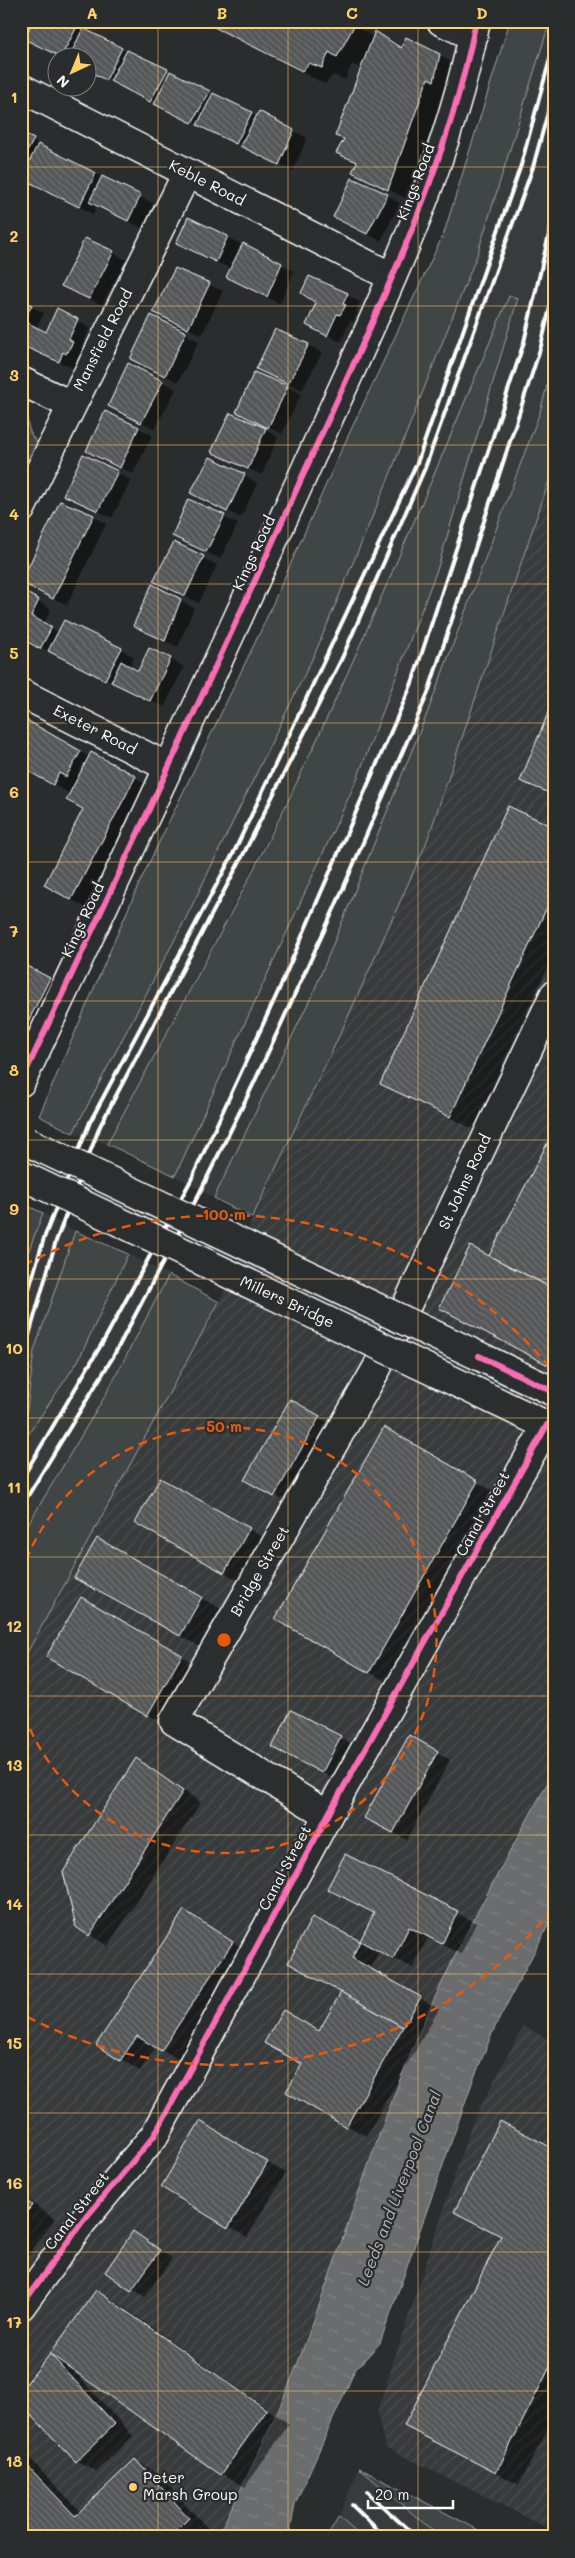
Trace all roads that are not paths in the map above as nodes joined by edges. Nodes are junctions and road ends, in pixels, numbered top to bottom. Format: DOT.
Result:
graph roads {
  1 [pos="441,21"];
  2 [pos="474,29"];
  3 [pos="21,88"];
  4 [pos="187,173"];
  5 [pos="392,277"];
  6 [pos="21,380"];
  7 [pos="71,405"];
  8 [pos="21,509"];
  9 [pos="21,693"];
  10 [pos="168,766"];
  11 [pos="554,995"];
  12 [pos="21,1082"];
  13 [pos="24,1141"];
  14 [pos="21,1175"];
  15 [pos="377,1368"];
  16 [pos="554,1392"];
  17 [pos="550,1427"];
  18 [pos="328,1815"];
  19 [pos="21,2306"];
  1 -- 2 [label="main road"];
  2 -- 5 [label="main road, Kings Road"];
  3 -- 4 [label="main road, Keble Road"];
  4 -- 5 [label="main road, Keble Road"];
  4 -- 7 [label="main road, Mansfield Road"];
  5 -- 10 [label="main road, Kings Road"];
  6 -- 7 [label="main road"];
  7 -- 8 [label="main road, Mansfield Road"];
  9 -- 10 [label="main road, Exeter Road"];
  10 -- 12 [label="main road, Kings Road"];
  11 -- 15 [label="main road, St Johns Road"];
  13 -- 16 [label="main road, bridge"];
  14 -- 17 [label="main road, Millers Bridge, bridge"];
  15 -- 18 [label="main road, Bridge Street"];
  17 -- 18 [label="main road, Canal Street"];
  18 -- 19 [label="main road, Canal Street"];
}
